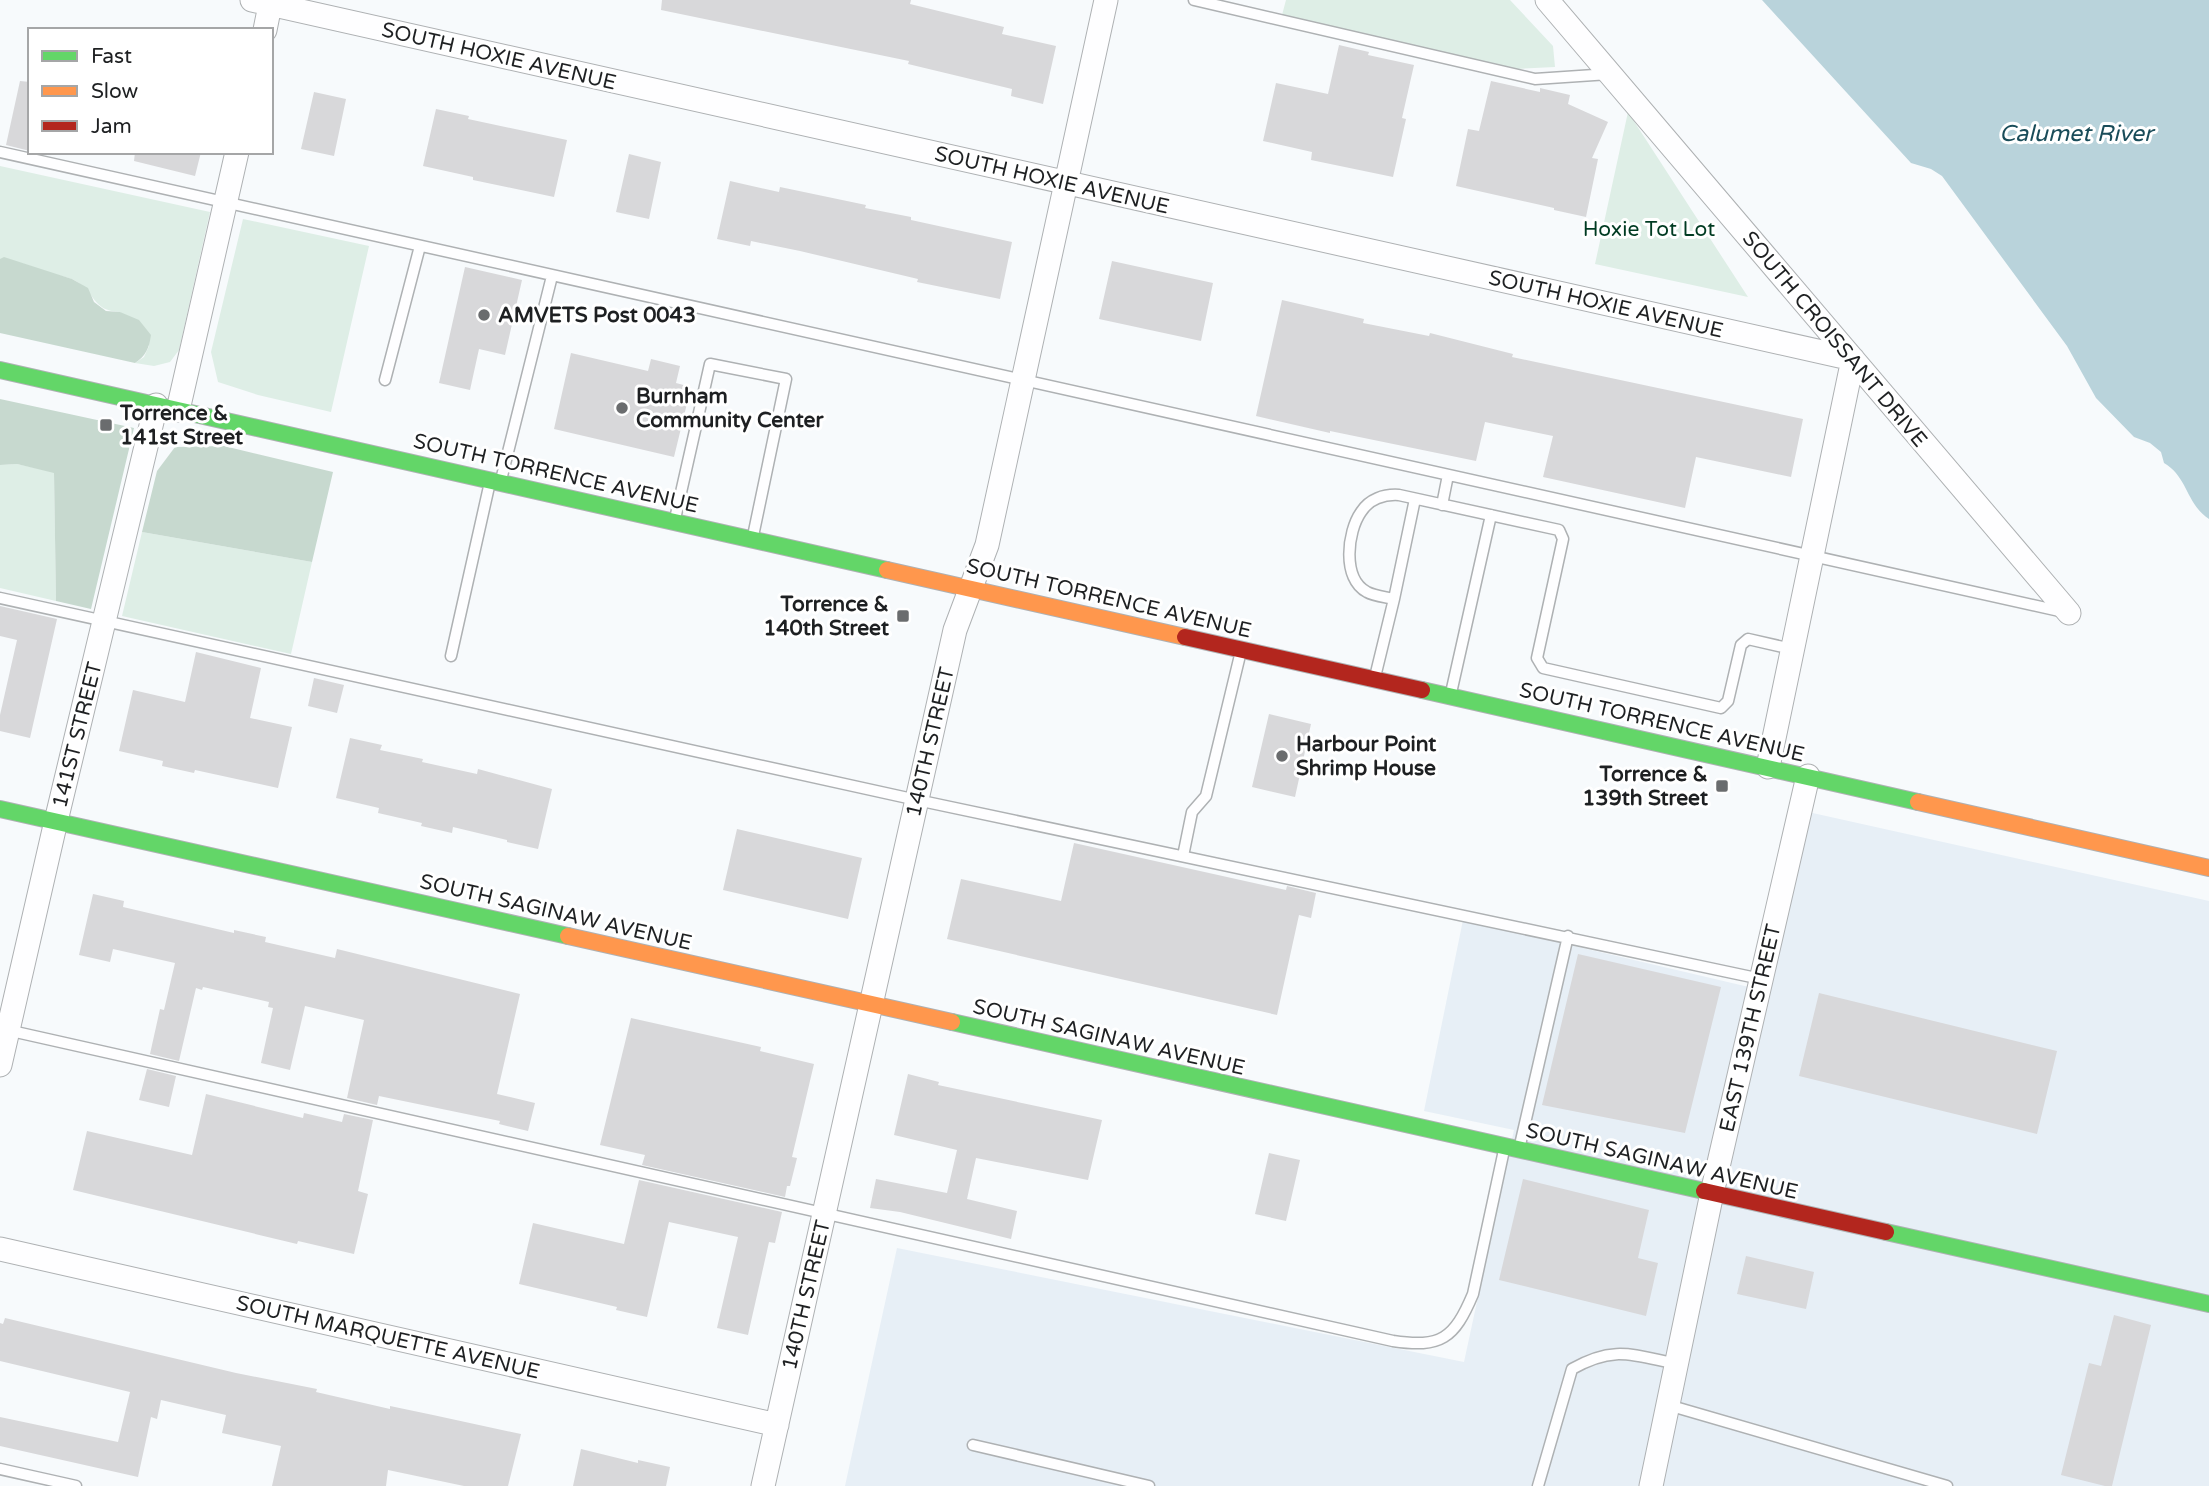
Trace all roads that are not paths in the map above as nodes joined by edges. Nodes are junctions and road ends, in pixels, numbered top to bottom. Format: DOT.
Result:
graph roads {
  1 [pos="1106,0"];
  2 [pos="1194,0"];
  3 [pos="1547,0"];
  4 [pos="265,1"];
  5 [pos="265,28"];
  6 [pos="1610,74"];
  7 [pos="0,152"];
  8 [pos="237,154"];
  9 [pos="1067,184"];
  10 [pos="226,203"];
  11 [pos="421,246"];
  12 [pos="552,276"];
  13 [pos="1853,359"];
  14 [pos="0,370"];
  15 [pos="385,380"];
  16 [pos="1023,380"];
  17 [pos="167,407"];
  18 [pos="1448,475"];
  19 [pos="495,481"];
  20 [pos="1415,499"];
  21 [pos="1442,505"];
  22 [pos="1491,515"];
  23 [pos="674,521"];
  24 [pos="753,539"];
  25 [pos="1812,556"];
  26 [pos="971,588"];
  27 [pos="0,598"];
  28 [pos="1394,599"];
  29 [pos="2069,613"];
  30 [pos="104,622"];
  31 [pos="1241,649"];
  32 [pos="1792,649"];
  33 [pos="451,656"];
  34 [pos="1375,679"];
  35 [pos="1450,696"];
  36 [pos="1768,767"];
  37 [pos="1808,776"];
  38 [pos="917,800"];
  39 [pos="0,809"];
  40 [pos="56,821"];
  41 [pos="1183,856"];
  42 [pos="2209,868"];
  43 [pos="1568,936"];
  44 [pos="1761,979"];
  45 [pos="871,1005"];
  46 [pos="4,1030"];
  47 [pos="0,1065"];
  48 [pos="1512,1149"];
  49 [pos="1712,1193"];
  50 [pos="824,1214"];
  51 [pos="0,1249"];
  52 [pos="2209,1304"];
  53 [pos="1677,1364"];
  54 [pos="1668,1405"];
  55 [pos="777,1425"];
  56 [pos="973,1445"];
  57 [pos="0,1469"];
  58 [pos="76,1486"];
  59 [pos="763,1486"];
  60 [pos="1149,1486"];
  61 [pos="1538,1486"];
  62 [pos="1651,1486"];
  63 [pos="1947,1486"];
  1 -- 9 [label="street, 140TH STREET"];
  2 -- 6 [label="lane"];
  3 -- 6 [label="street, SOUTH CROISSANT DRIVE"];
  4 -- 5 [label="street"];
  4 -- 9 [label="street, SOUTH HOXIE AVENUE"];
  6 -- 13 [label="street, SOUTH CROISSANT DRIVE"];
  7 -- 10 [label="lane"];
  8 -- 10 [label="street, 141ST STREET"];
  9 -- 13 [label="street, SOUTH HOXIE AVENUE"];
  9 -- 16 [label="street, 140TH STREET"];
  10 -- 11 [label="lane"];
  10 -- 17 [label="street, 141ST STREET"];
  11 -- 12 [label="lane"];
  11 -- 15 [label="lane"];
  12 -- 16 [label="lane"];
  12 -- 19 [label="lane"];
  13 -- 25 [label="street"];
  13 -- 29 [label="street, SOUTH CROISSANT DRIVE"];
  14 -- 17 [label="main road, SOUTH TORRENCE AVENUE"];
  16 -- 18 [label="lane"];
  16 -- 26 [label="street, 140TH STREET"];
  17 -- 19 [label="main road, SOUTH TORRENCE AVENUE"];
  17 -- 30 [label="street, 141ST STREET"];
  18 -- 21 [label="lane"];
  18 -- 25 [label="lane"];
  19 -- 23 [label="main road, SOUTH TORRENCE AVENUE"];
  19 -- 33 [label="lane"];
  20 -- 21 [label="lane"];
  20 -- 28 [label="lane"];
  20 -- 28 [label="lane"];
  21 -- 22 [label="lane"];
  22 -- 32 [label="lane"];
  22 -- 35 [label="lane"];
  23 -- 24 [label="main road, SOUTH TORRENCE AVENUE"];
  23 -- 24 [label="lane"];
  24 -- 26 [label="main road, SOUTH TORRENCE AVENUE"];
  25 -- 29 [label="lane"];
  25 -- 32 [label="street"];
  26 -- 31 [label="main road, SOUTH TORRENCE AVENUE"];
  26 -- 38 [label="street, 140TH STREET"];
  27 -- 30 [label="lane"];
  28 -- 34 [label="lane"];
  30 -- 38 [label="lane"];
  30 -- 40 [label="street, 141ST STREET"];
  31 -- 34 [label="main road, SOUTH TORRENCE AVENUE"];
  31 -- 41 [label="lane"];
  32 -- 36 [label="street"];
  34 -- 35 [label="main road, SOUTH TORRENCE AVENUE"];
  35 -- 36 [label="main road, SOUTH TORRENCE AVENUE"];
  36 -- 37 [label="main road, SOUTH TORRENCE AVENUE"];
  37 -- 42 [label="main road, SOUTH TORRENCE AVENUE"];
  37 -- 44 [label="street, EAST 139TH STREET"];
  38 -- 41 [label="lane"];
  38 -- 45 [label="street, 140TH STREET"];
  39 -- 40 [label="main road, SOUTH SAGINAW AVENUE"];
  40 -- 45 [label="main road, SOUTH SAGINAW AVENUE"];
  40 -- 46 [label="street, 141ST STREET"];
  41 -- 43 [label="lane"];
  43 -- 44 [label="lane"];
  43 -- 48 [label="lane"];
  44 -- 49 [label="street, EAST 139TH STREET"];
  45 -- 48 [label="main road, SOUTH SAGINAW AVENUE"];
  45 -- 50 [label="street, 140TH STREET"];
  46 -- 47 [label="street, 141ST STREET"];
  46 -- 50 [label="lane"];
  48 -- 49 [label="main road, SOUTH SAGINAW AVENUE"];
  48 -- 50 [label="lane"];
  49 -- 52 [label="main road, SOUTH SAGINAW AVENUE"];
  49 -- 53 [label="street, EAST 139TH STREET"];
  50 -- 55 [label="street, 140TH STREET"];
  51 -- 55 [label="street, SOUTH MARQUETTE AVENUE"];
  53 -- 54 [label="street, EAST 139TH STREET"];
  53 -- 61 [label="lane"];
  54 -- 62 [label="street, EAST 139TH STREET"];
  54 -- 63 [label="lane"];
  55 -- 59 [label="street, 140TH STREET"];
  56 -- 60 [label="lane"];
  57 -- 58 [label="lane"];
}
